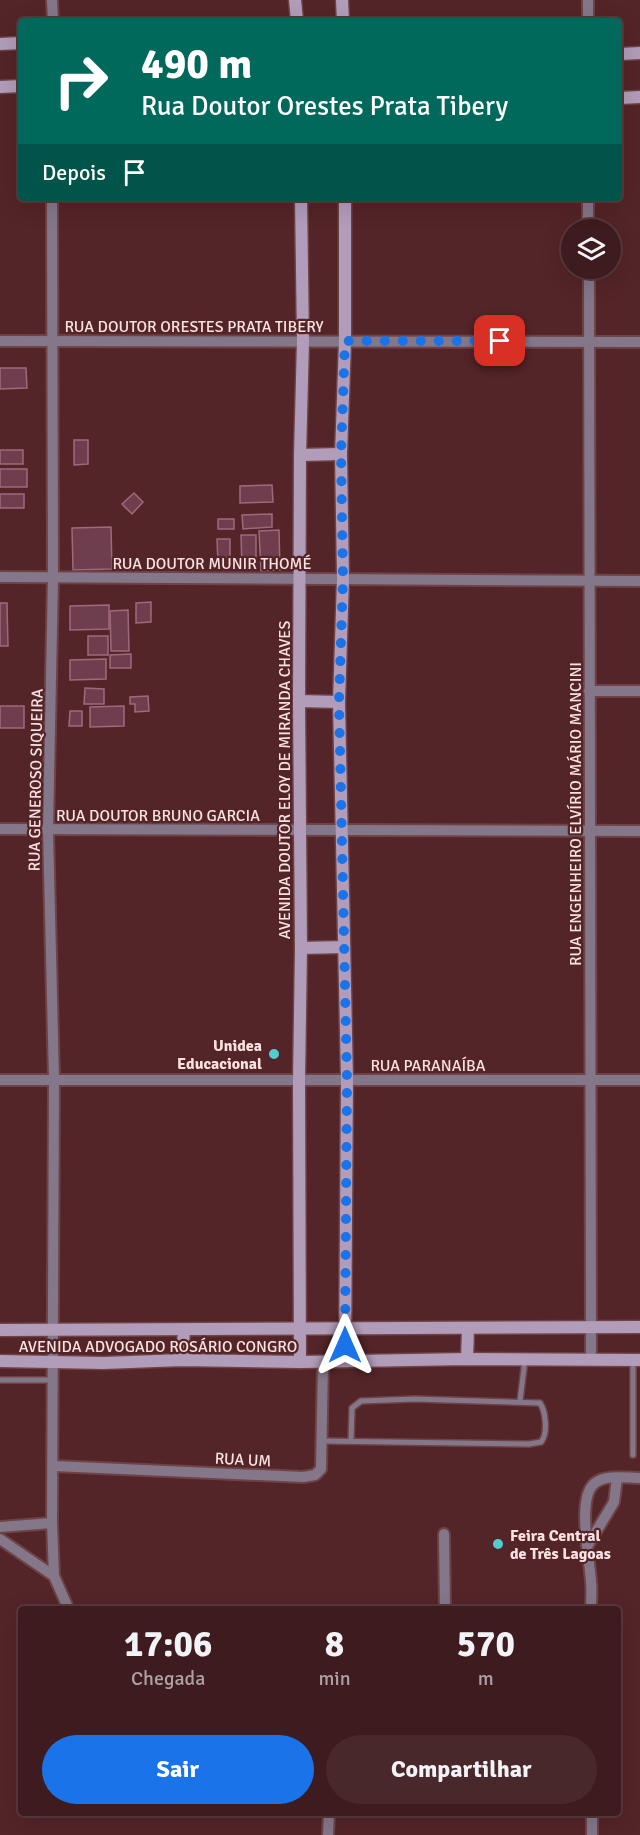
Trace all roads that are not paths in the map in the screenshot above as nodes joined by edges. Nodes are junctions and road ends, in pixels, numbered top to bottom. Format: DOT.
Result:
graph roads {
  1 [pos="52,0"];
  2 [pos="295,0"];
  3 [pos="342,0"];
  4 [pos="588,0"];
  5 [pos="53,18"];
  6 [pos="297,18"];
  7 [pos="343,18"];
  8 [pos="588,18"];
  9 [pos="18,43"];
  10 [pos="0,44"];
  11 [pos="640,53"];
  12 [pos="622,54"];
  13 [pos="18,86"];
  14 [pos="0,87"];
  15 [pos="640,97"];
  16 [pos="622,98"];
  17 [pos="52,201"];
  18 [pos="301,201"];
  19 [pos="345,201"];
  20 [pos="588,201"];
  21 [pos="588,219"];
  22 [pos="589,279"];
  23 [pos="0,341"];
  24 [pos="51,341"];
  25 [pos="303,341"];
  26 [pos="345,341"];
  27 [pos="589,342"];
  28 [pos="640,342"];
  29 [pos="300,454"];
  30 [pos="341,454"];
  31 [pos="0,577"];
  32 [pos="53,577"];
  33 [pos="300,579"];
  34 [pos="343,579"];
  35 [pos="589,580"];
  36 [pos="640,581"];
  37 [pos="589,691"];
  38 [pos="640,692"];
  39 [pos="299,701"];
  40 [pos="339,702"];
  41 [pos="0,830"];
  42 [pos="48,830"];
  43 [pos="299,830"];
  44 [pos="342,830"];
  45 [pos="590,831"];
  46 [pos="640,831"];
  47 [pos="344,947"];
  48 [pos="301,948"];
  49 [pos="0,1080"];
  50 [pos="54,1080"];
  51 [pos="299,1080"];
  52 [pos="347,1080"];
  53 [pos="590,1080"];
  54 [pos="640,1080"];
  55 [pos="640,1327"];
  56 [pos="591,1328"];
  57 [pos="300,1329"];
  58 [pos="345,1329"];
  59 [pos="468,1329"];
  60 [pos="0,1330"];
  61 [pos="54,1330"];
  62 [pos="184,1330"];
  63 [pos="467,1359"];
  64 [pos="525,1359"];
  65 [pos="591,1359"];
  66 [pos="182,1360"];
  67 [pos="637,1360"];
  68 [pos="345,1361"];
  69 [pos="0,1362"];
  70 [pos="54,1362"];
  71 [pos="300,1362"];
  72 [pos="323,1362"];
  73 [pos="0,1380"];
  74 [pos="54,1380"];
  75 [pos="520,1401"];
  76 [pos="637,1401"];
  77 [pos="322,1441"];
  78 [pos="351,1441"];
  79 [pos="637,1444"];
  80 [pos="633,1455"];
  81 [pos="54,1466"];
  82 [pos="617,1478"];
  83 [pos="640,1478"];
  84 [pos="52,1523"];
  85 [pos="0,1527"];
  86 [pos="444,1534"];
  87 [pos="0,1539"];
  88 [pos="588,1545"];
  89 [pos="54,1576"];
  90 [pos="67,1606"];
  91 [pos="445,1606"];
  92 [pos="591,1606"];
  93 [pos="329,1816"];
  94 [pos="592,1816"];
  95 [pos="328,1835"];
  96 [pos="592,1835"];
  1 -- 5 [label="street"];
  2 -- 6 [label="street"];
  3 -- 7 [label="street"];
  4 -- 8 [label="street"];
  9 -- 10 [label="street"];
  11 -- 12 [label="street"];
  13 -- 14 [label="street"];
  15 -- 16 [label="street"];
  17 -- 24 [label="street, RUA GENEROSO SIQUEIRA"];
  18 -- 25 [label="street, AVENIDA DOUTOR ELOY DE MIRANDA CHAVES"];
  19 -- 26 [label="street"];
  20 -- 21 [label="street"];
  22 -- 27 [label="street, RUA ENGENHEIRO ELVÍRIO MÁRIO MANCINI"];
  23 -- 24 [label="street, RUA DOUTOR ORESTES PRATA TIBERY"];
  24 -- 25 [label="street, RUA DOUTOR ORESTES PRATA TIBERY"];
  24 -- 32 [label="street, RUA GENEROSO SIQUEIRA"];
  25 -- 26 [label="street, RUA DOUTOR ORESTES PRATA TIBERY"];
  25 -- 29 [label="street, AVENIDA DOUTOR ELOY DE MIRANDA CHAVES"];
  26 -- 27 [label="street, RUA DOUTOR ORESTES PRATA TIBERY"];
  26 -- 30 [label="street"];
  27 -- 28 [label="street, RUA DOUTOR ORESTES PRATA TIBERY"];
  27 -- 35 [label="street, RUA ENGENHEIRO ELVÍRIO MÁRIO MANCINI"];
  29 -- 30 [label="street"];
  29 -- 33 [label="street, AVENIDA DOUTOR ELOY DE MIRANDA CHAVES"];
  30 -- 34 [label="street"];
  31 -- 32 [label="street, RUA DOUTOR MUNIR THOMÉ"];
  32 -- 33 [label="street, RUA DOUTOR MUNIR THOMÉ"];
  32 -- 42 [label="street, RUA GENEROSO SIQUEIRA"];
  33 -- 34 [label="street, RUA DOUTOR MUNIR THOMÉ"];
  33 -- 39 [label="street, AVENIDA DOUTOR ELOY DE MIRANDA CHAVES"];
  34 -- 35 [label="street, RUA DOUTOR MUNIR THOMÉ"];
  34 -- 40 [label="street"];
  35 -- 36 [label="street, RUA DOUTOR MUNIR THOMÉ"];
  35 -- 37 [label="street, RUA ENGENHEIRO ELVÍRIO MÁRIO MANCINI"];
  37 -- 38 [label="street"];
  37 -- 45 [label="street, RUA ENGENHEIRO ELVÍRIO MÁRIO MANCINI"];
  39 -- 40 [label="street"];
  39 -- 43 [label="street, AVENIDA DOUTOR ELOY DE MIRANDA CHAVES"];
  40 -- 44 [label="street"];
  41 -- 42 [label="street, RUA DOUTOR BRUNO GARCIA"];
  42 -- 43 [label="street, RUA DOUTOR BRUNO GARCIA"];
  42 -- 50 [label="street, RUA GENEROSO SIQUEIRA"];
  43 -- 44 [label="street, RUA DOUTOR BRUNO GARCIA"];
  43 -- 48 [label="street, AVENIDA DOUTOR ELOY DE MIRANDA CHAVES"];
  44 -- 45 [label="street, RUA DOUTOR BRUNO GARCIA"];
  44 -- 47 [label="street"];
  45 -- 46 [label="street, RUA DOUTOR BRUNO GARCIA"];
  45 -- 53 [label="street, RUA ENGENHEIRO ELVÍRIO MÁRIO MANCINI"];
  47 -- 48 [label="street"];
  47 -- 52 [label="street"];
  48 -- 51 [label="street, AVENIDA DOUTOR ELOY DE MIRANDA CHAVES"];
  49 -- 50 [label="street, RUA PARANAÍBA"];
  50 -- 51 [label="street, RUA PARANAÍBA"];
  50 -- 61 [label="street, RUA GENEROSO SIQUEIRA"];
  51 -- 52 [label="street, RUA PARANAÍBA"];
  51 -- 57 [label="street, AVENIDA DOUTOR ELOY DE MIRANDA CHAVES"];
  52 -- 53 [label="street, RUA PARANAÍBA"];
  52 -- 58 [label="street"];
  53 -- 54 [label="street, RUA PARANAÍBA"];
  53 -- 56 [label="street, RUA ENGENHEIRO ELVÍRIO MÁRIO MANCINI"];
  55 -- 56 [label="street, AVENIDA ADVOGADO ROSÁRIO CONGRO"];
  56 -- 59 [label="street, AVENIDA ADVOGADO ROSÁRIO CONGRO"];
  56 -- 65 [label="street, RUA ENGENHEIRO ELVÍRIO MÁRIO MANCINI"];
  57 -- 58 [label="street, AVENIDA ADVOGADO ROSÁRIO CONGRO"];
  57 -- 62 [label="street, AVENIDA ADVOGADO ROSÁRIO CONGRO"];
  57 -- 71 [label="street, AVENIDA DOUTOR ELOY DE MIRANDA CHAVES"];
  58 -- 59 [label="street, AVENIDA ADVOGADO ROSÁRIO CONGRO"];
  58 -- 68 [label="street"];
  59 -- 63 [label="street"];
  60 -- 61 [label="street, AVENIDA ADVOGADO ROSÁRIO CONGRO"];
  61 -- 62 [label="street, AVENIDA ADVOGADO ROSÁRIO CONGRO"];
  61 -- 70 [label="street, RUA GENEROSO SIQUEIRA"];
  62 -- 66 [label="street"];
  63 -- 64 [label="street, AVENIDA ADVOGADO ROSÁRIO CONGRO"];
  63 -- 68 [label="street, AVENIDA ADVOGADO ROSÁRIO CONGRO"];
  64 -- 65 [label="street, AVENIDA ADVOGADO ROSÁRIO CONGRO"];
  64 -- 75 [label="lane"];
  65 -- 67 [label="street, AVENIDA ADVOGADO ROSÁRIO CONGRO"];
  66 -- 70 [label="street, AVENIDA ADVOGADO ROSÁRIO CONGRO"];
  66 -- 71 [label="street, AVENIDA ADVOGADO ROSÁRIO CONGRO"];
  67 -- 76 [label="lane"];
  68 -- 72 [label="street, AVENIDA ADVOGADO ROSÁRIO CONGRO"];
  69 -- 70 [label="street, AVENIDA ADVOGADO ROSÁRIO CONGRO"];
  70 -- 74 [label="street, RUA GENEROSO SIQUEIRA"];
  71 -- 72 [label="street, AVENIDA ADVOGADO ROSÁRIO CONGRO"];
  72 -- 77 [label="street, RUA UM"];
  73 -- 74 [label="lane"];
  74 -- 81 [label="street, RUA GENEROSO SIQUEIRA"];
  75 -- 78 [label="lane"];
  75 -- 78 [label="lane"];
  76 -- 79 [label="lane"];
  77 -- 78 [label="lane"];
  77 -- 81 [label="street, RUA UM"];
  79 -- 80 [label="lane"];
  81 -- 84 [label="street, RUA GENEROSO SIQUEIRA"];
  82 -- 83 [label="street"];
  82 -- 88 [label="street"];
  82 -- 88 [label="street"];
  84 -- 85 [label="street"];
  84 -- 89 [label="street, RUA GENEROSO SIQUEIRA"];
  86 -- 91 [label="street"];
  87 -- 89 [label="street"];
  88 -- 92 [label="street"];
  89 -- 90 [label="street"];
  93 -- 95 [label="street"];
  94 -- 96 [label="street"];
}
